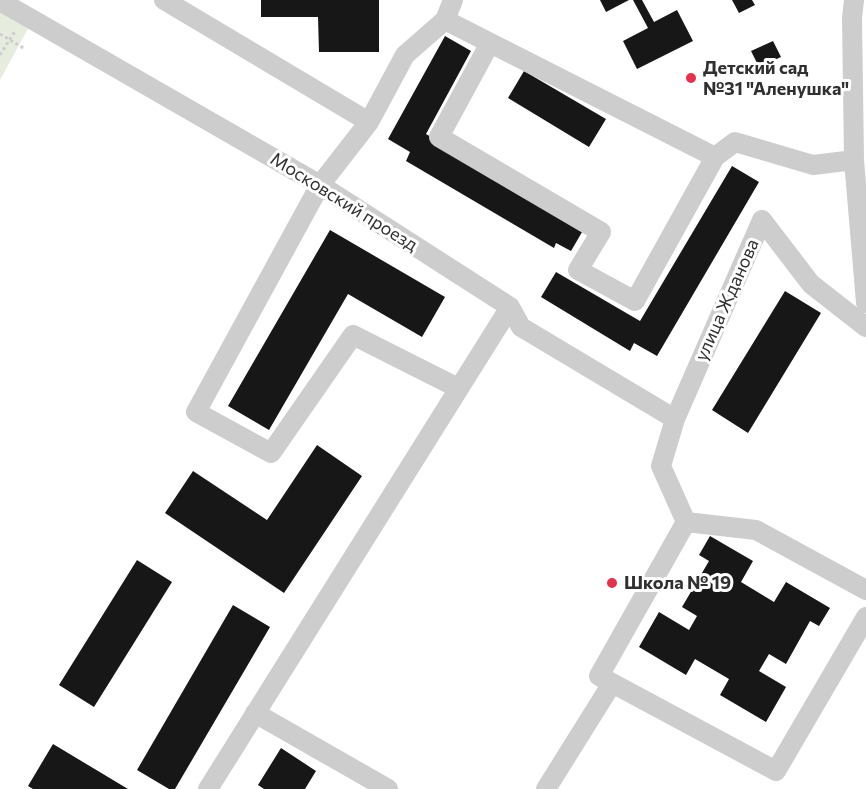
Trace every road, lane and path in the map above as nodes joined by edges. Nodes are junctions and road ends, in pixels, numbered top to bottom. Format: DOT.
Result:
graph roads {
  1 [pos="164,0"];
  2 [pos="453,0"];
  3 [pos="854,0"];
  4 [pos="0,1"];
  5 [pos="24,16"];
  6 [pos="445,20"];
  7 [pos="0,34"];
  8 [pos="10,40"];
  9 [pos="490,43"];
  10 [pos="25,49"];
  11 [pos="0,55"];
  12 [pos="369,122"];
  13 [pos="715,158"];
  14 [pos="854,160"];
  15 [pos="320,185"];
  16 [pos="866,303"];
  17 [pos="510,307"];
  18 [pos="866,327"];
  19 [pos="458,388"];
  20 [pos="675,419"];
  21 [pos="686,522"];
  22 [pos="866,590"];
  23 [pos="866,616"];
  24 [pos="611,684"];
  25 [pos="255,713"];
  26 [pos="208,789"];
  27 [pos="388,789"];
  28 [pos="546,789"];
  1 -- 12 [label="street"];
  2 -- 6 [label="street"];
  3 -- 14 [label="street"];
  4 -- 5 [label="street, Московский проезд"];
  5 -- 8 [label="path"];
  5 -- 15 [label="street, Московский проезд"];
  6 -- 9 [label="street"];
  6 -- 12 [label="street"];
  7 -- 8 [label="path"];
  8 -- 10 [label="path"];
  8 -- 11 [label="path"];
  9 -- 13 [label="street"];
  9 -- 13 [label="street"];
  12 -- 15 [label="street"];
  13 -- 14 [label="street"];
  14 -- 16 [label="street"];
  15 -- 17 [label="street, Московский проезд"];
  15 -- 19 [label="street"];
  17 -- 19 [label="street"];
  17 -- 20 [label="street, Московский проезд"];
  18 -- 20 [label="street, улица Жданова"];
  19 -- 25 [label="street"];
  20 -- 21 [label="street"];
  21 -- 22 [label="street"];
  21 -- 24 [label="street"];
  23 -- 24 [label="street"];
  24 -- 28 [label="street"];
  25 -- 26 [label="street"];
  25 -- 27 [label="street"];
}
